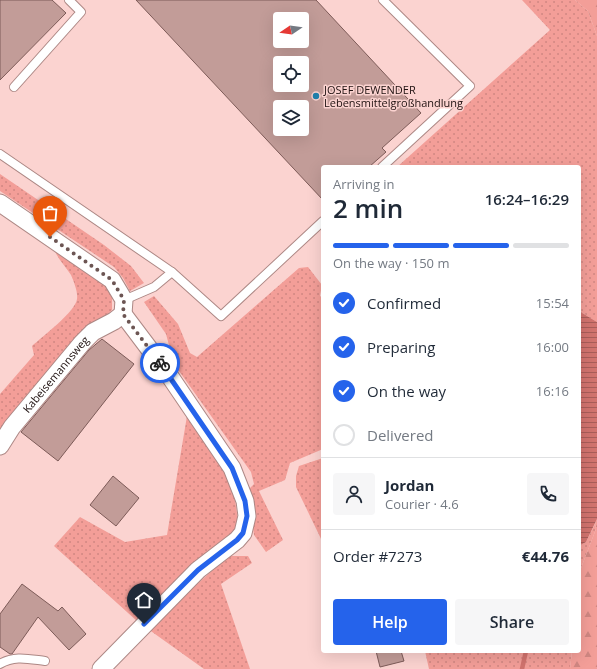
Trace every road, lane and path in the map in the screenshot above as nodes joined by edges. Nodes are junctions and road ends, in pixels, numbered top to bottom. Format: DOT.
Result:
graph roads {
  1 [pos="68,0"];
  2 [pos="383,0"];
  3 [pos="14,87"];
  4 [pos="0,154"];
  5 [pos="384,165"];
  6 [pos="0,203"];
  7 [pos="321,223"];
  8 [pos="172,272"];
  9 [pos="123,307"];
  10 [pos="0,446"];
  11 [pos="45,661"];
  12 [pos="0,664"];
  13 [pos="101,669"];
  1 -- 3 [label="lane"];
  2 -- 5 [label="lane"];
  4 -- 8 [label="lane"];
  6 -- 9 [label="street"];
  7 -- 8 [label="lane"];
  8 -- 9 [label="lane"];
  9 -- 10 [label="street, Kabeisemannsweg"];
  9 -- 13 [label="street"];
  11 -- 12 [label="lane"];
}
